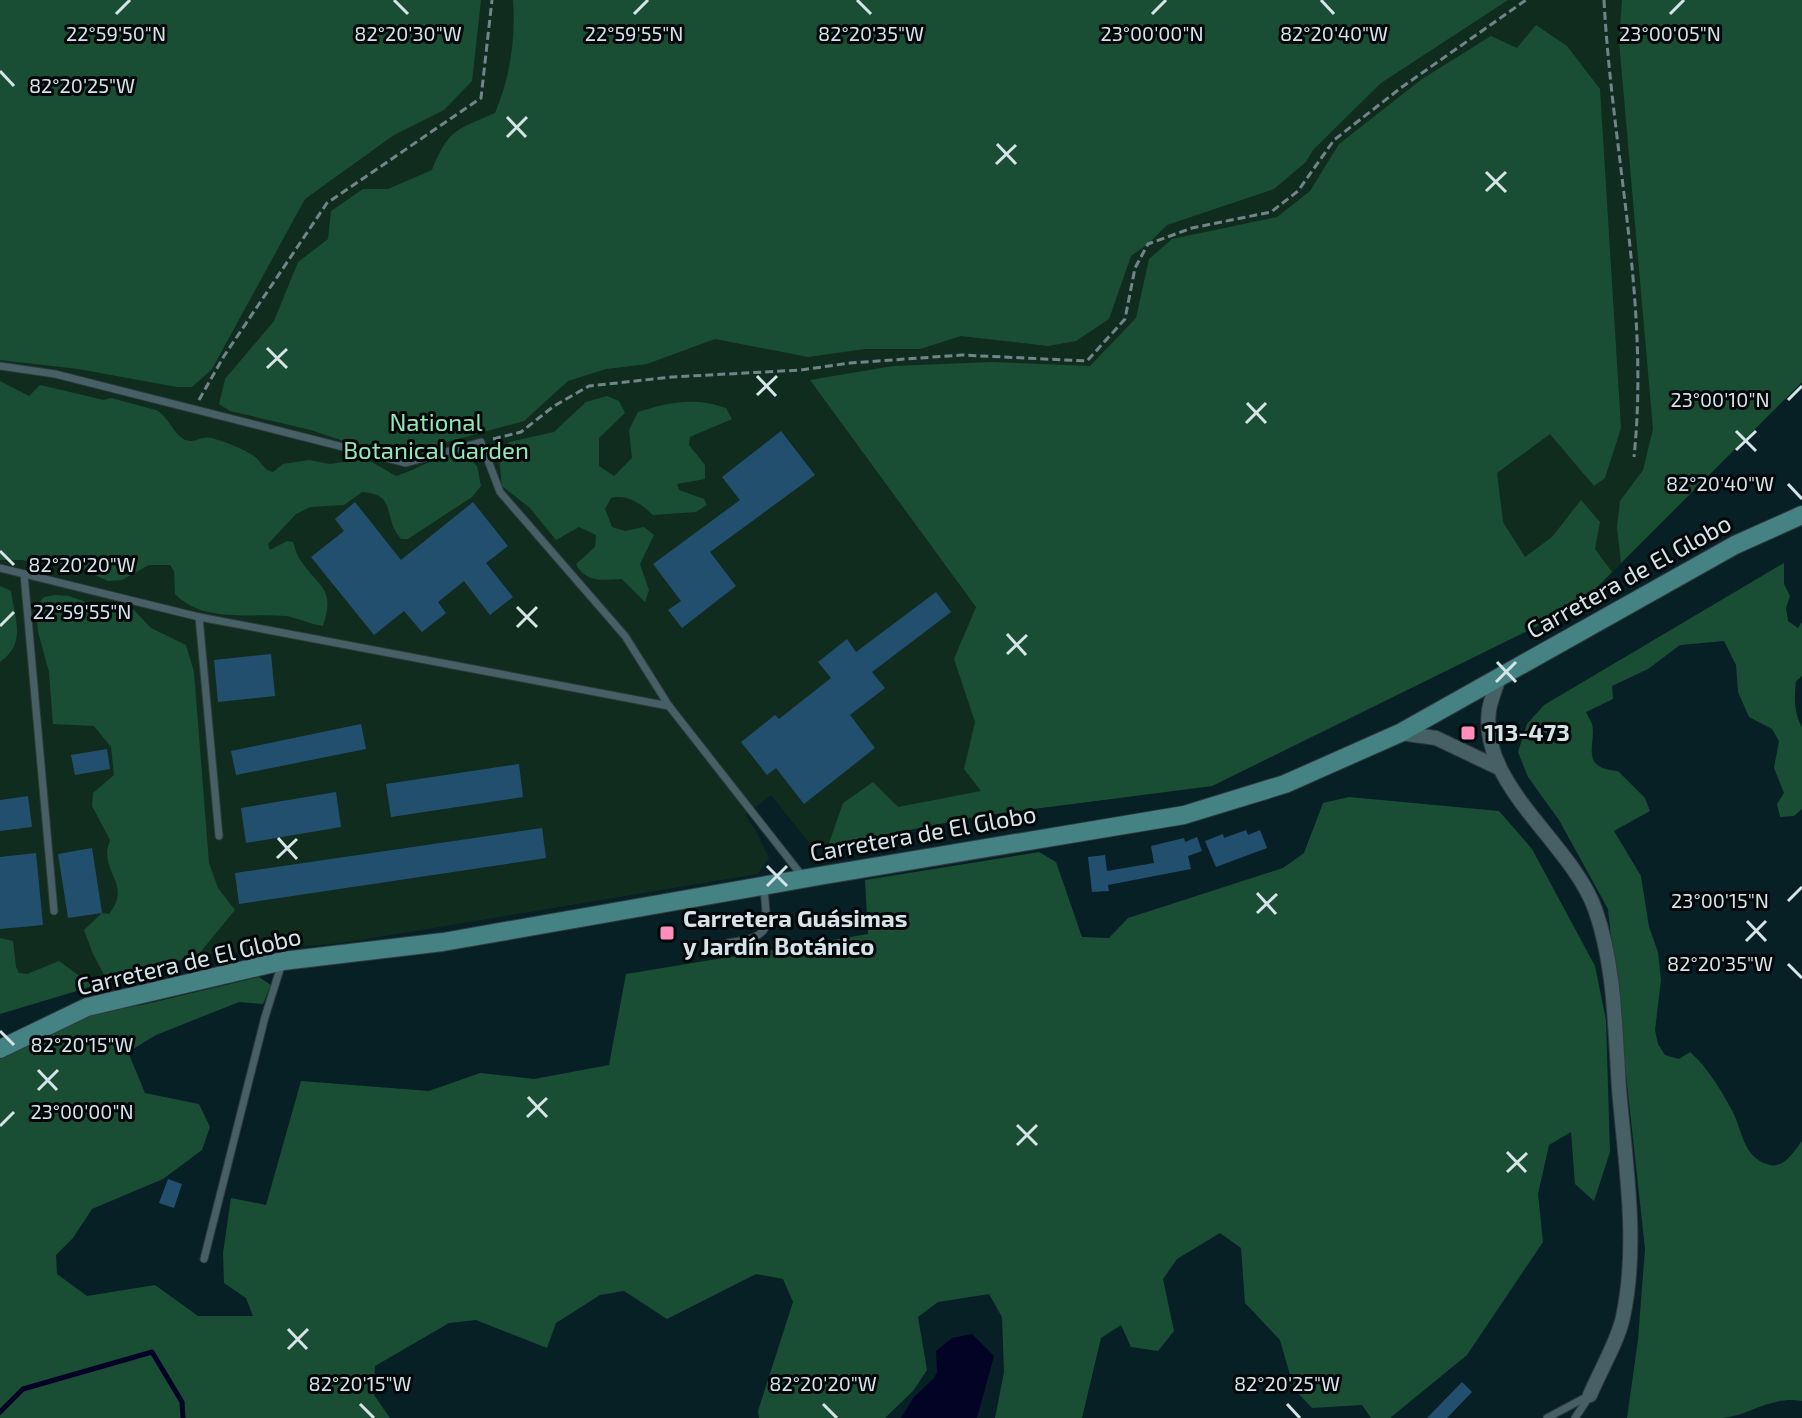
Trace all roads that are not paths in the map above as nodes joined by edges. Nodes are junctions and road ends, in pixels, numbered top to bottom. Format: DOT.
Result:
graph roads {
  1 [pos="0,366"];
  2 [pos="1802,515"];
  3 [pos="0,568"];
  4 [pos="24,574"];
  5 [pos="199,617"];
  6 [pos="1500,675"];
  7 [pos="669,706"];
  8 [pos="1400,733"];
  9 [pos="1499,768"];
  10 [pos="219,836"];
  11 [pos="804,878"];
  12 [pos="763,886"];
  13 [pos="54,911"];
  14 [pos="728,943"];
  15 [pos="283,961"];
  16 [pos="0,1049"];
  17 [pos="204,1259"];
  18 [pos="1590,1395"];
  19 [pos="1547,1418"];
  20 [pos="1575,1418"];
  1 -- 7 [label="lane"];
  2 -- 6 [label="main road, Carretera de El Globo"];
  3 -- 4 [label="lane"];
  4 -- 5 [label="lane"];
  4 -- 13 [label="lane"];
  5 -- 7 [label="lane"];
  5 -- 10 [label="lane"];
  6 -- 8 [label="main road, Carretera de El Globo"];
  6 -- 9 [label="street"];
  7 -- 11 [label="lane"];
  8 -- 9 [label="street"];
  8 -- 11 [label="main road, Carretera de El Globo"];
  9 -- 18 [label="street"];
  11 -- 12 [label="main road, Carretera de El Globo"];
  12 -- 14 [label="lane"];
  12 -- 15 [label="main road, Carretera de El Globo"];
  15 -- 16 [label="main road, Carretera de El Globo"];
  15 -- 17 [label="lane"];
  18 -- 19 [label="lane"];
  18 -- 20 [label="lane"];
}
